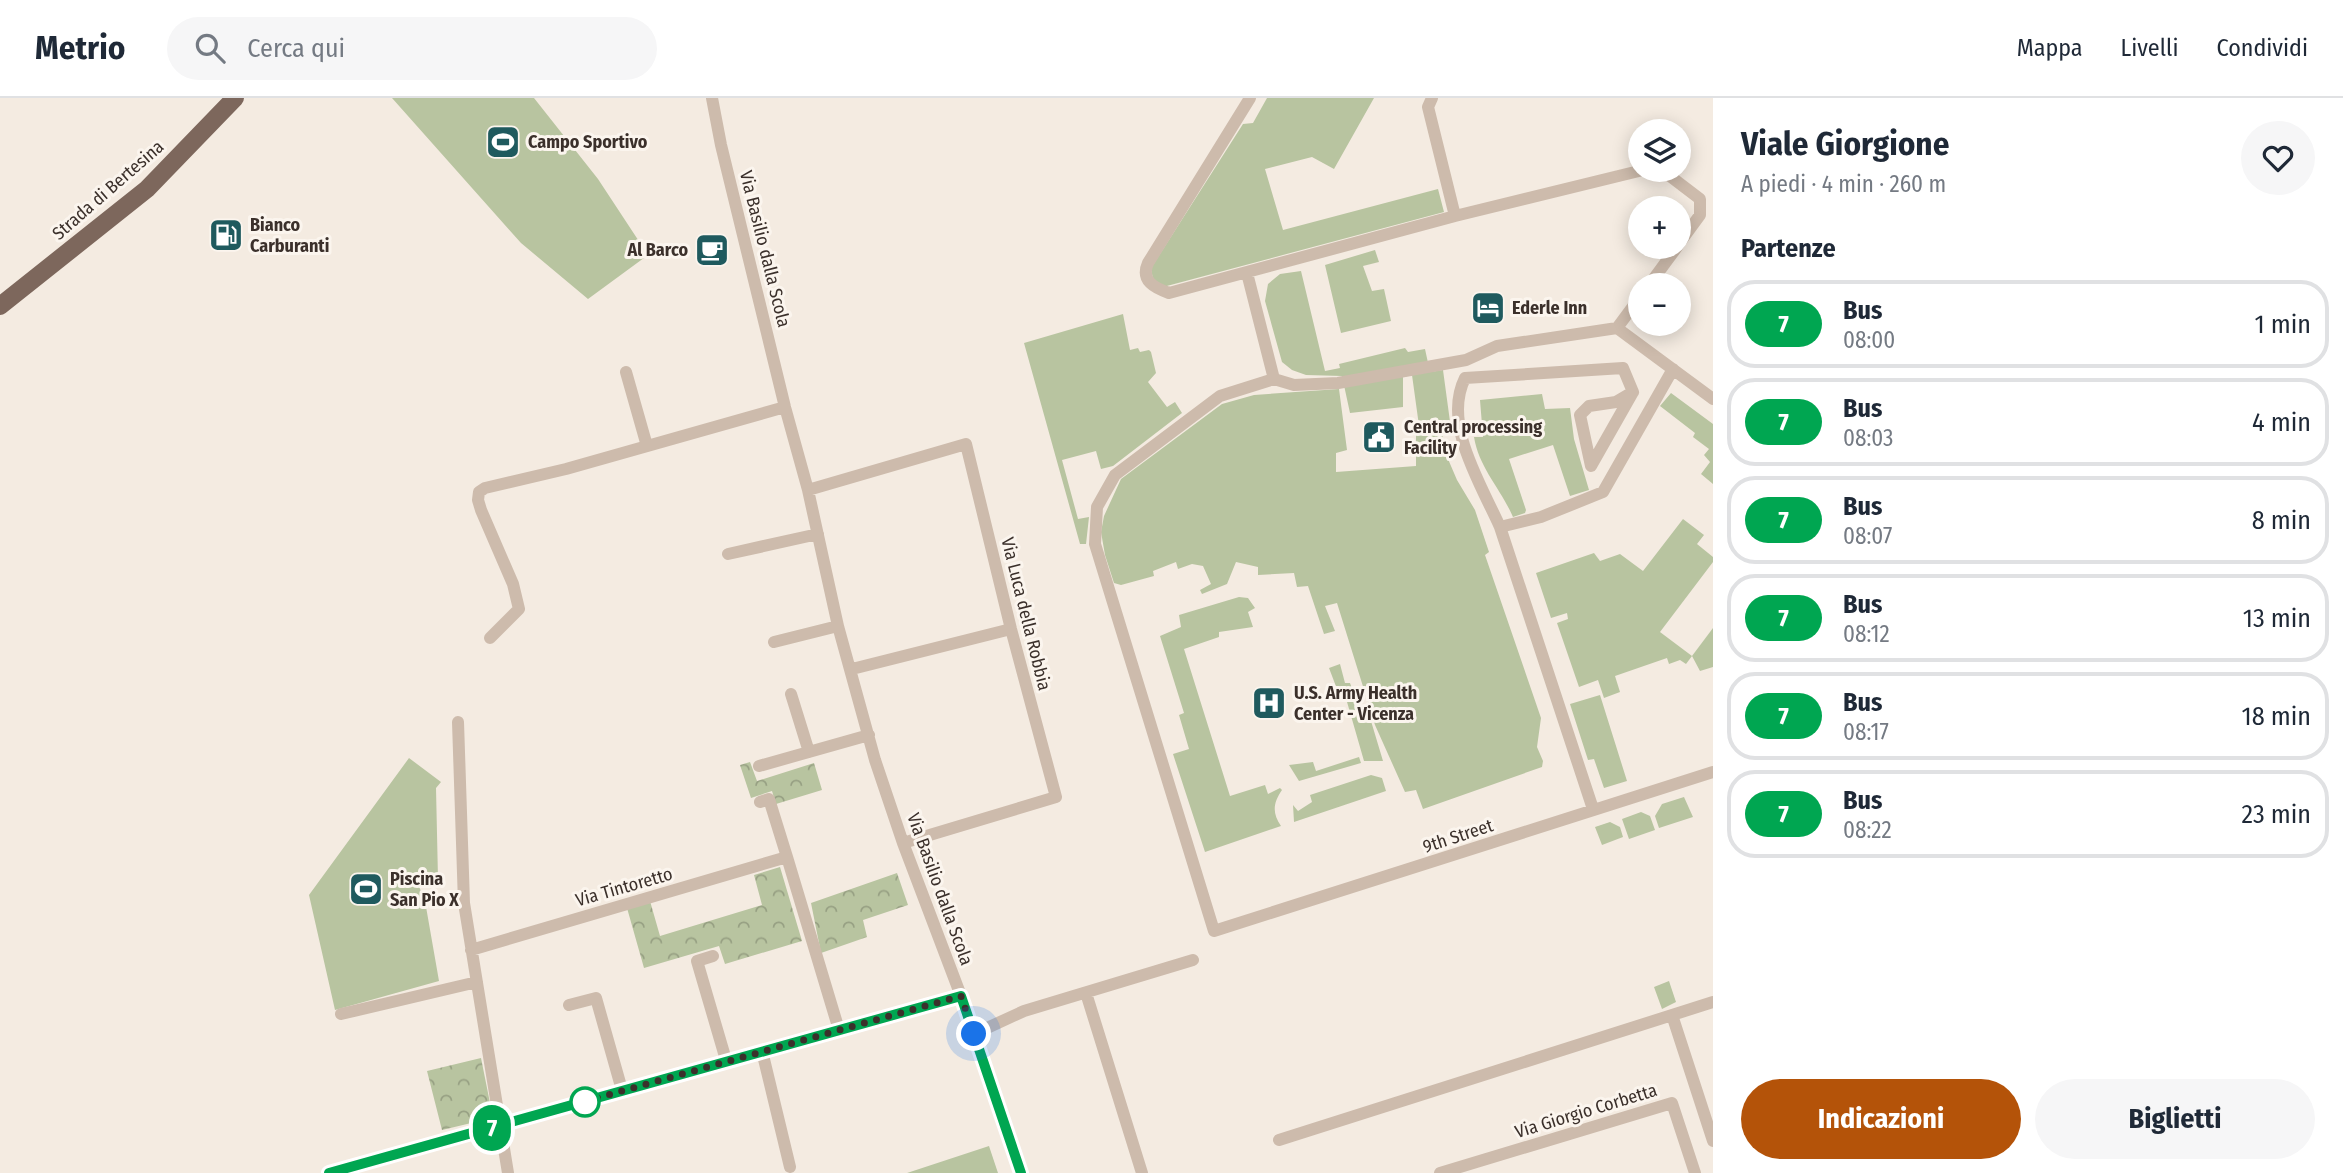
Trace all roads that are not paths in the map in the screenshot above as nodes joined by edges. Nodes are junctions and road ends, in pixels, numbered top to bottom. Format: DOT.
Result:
graph roads {
  1 [pos="235,98"];
  2 [pos="712,98"];
  3 [pos="1250,98"];
  4 [pos="1432,98"];
  5 [pos="1628,174"];
  6 [pos="1678,182"];
  7 [pos="1455,216"];
  8 [pos="1691,228"];
  9 [pos="1247,272"];
  10 [pos="0,306"];
  11 [pos="1628,314"];
  12 [pos="1617,328"];
  13 [pos="1466,360"];
  14 [pos="1673,369"];
  15 [pos="626,372"];
  16 [pos="1465,378"];
  17 [pos="1274,379"];
  18 [pos="1633,392"];
  19 [pos="1713,399"];
  20 [pos="785,407"];
  21 [pos="647,446"];
  22 [pos="808,490"];
  23 [pos="1500,527"];
  24 [pos="818,534"];
  25 [pos="729,554"];
  26 [pos="838,626"];
  27 [pos="1011,629"];
  28 [pos="490,638"];
  29 [pos="774,642"];
  30 [pos="852,669"];
  31 [pos="792,694"];
  32 [pos="458,722"];
  33 [pos="869,735"];
  34 [pos="808,752"];
  35 [pos="759,766"];
  36 [pos="1713,772"];
  37 [pos="760,802"];
  38 [pos="1593,809"];
  39 [pos="903,843"];
  40 [pos="787,858"];
  41 [pos="471,950"];
  42 [pos="713,956"];
  43 [pos="1192,960"];
  44 [pos="477,982"];
  45 [pos="1086,993"];
  46 [pos="961,996"];
  47 [pos="1713,1002"];
  48 [pos="569,1005"];
  49 [pos="341,1014"];
  50 [pos="1672,1015"];
  51 [pos="839,1030"];
  52 [pos="974,1034"];
  53 [pos="762,1051"];
  54 [pos="726,1060"];
  55 [pos="622,1090"];
  56 [pos="501,1125"];
  57 [pos="1279,1140"];
  58 [pos="1713,1141"];
  59 [pos="790,1167"];
  60 [pos="330,1173"];
  61 [pos="508,1173"];
  62 [pos="1021,1173"];
  63 [pos="1142,1173"];
  64 [pos="1440,1173"];
  65 [pos="1695,1173"];
  1 -- 10 [label="main road, Strada di Bertesina"];
  2 -- 20 [label="street, Via Basilio dalla Scola"];
  3 -- 9 [label="street"];
  4 -- 7 [label="street"];
  5 -- 7 [label="street"];
  6 -- 8 [label="street"];
  7 -- 9 [label="street"];
  9 -- 17 [label="street"];
  11 -- 12 [label="street"];
  12 -- 13 [label="street"];
  12 -- 14 [label="street"];
  13 -- 16 [label="street"];
  13 -- 17 [label="street"];
  14 -- 19 [label="street"];
  14 -- 23 [label="street"];
  15 -- 21 [label="street"];
  16 -- 18 [label="street"];
  16 -- 23 [label="street"];
  17 -- 38 [label="street, 9th Street"];
  18 -- 18 [label="street"];
  20 -- 21 [label="street"];
  20 -- 22 [label="street, Via Basilio dalla Scola"];
  21 -- 28 [label="street"];
  22 -- 24 [label="street, Via Basilio dalla Scola"];
  22 -- 27 [label="street, Via Luca della Robbia"];
  23 -- 38 [label="street"];
  24 -- 25 [label="street"];
  24 -- 26 [label="street, Via Basilio dalla Scola"];
  26 -- 29 [label="street"];
  26 -- 30 [label="street, Via Basilio dalla Scola"];
  27 -- 30 [label="street"];
  27 -- 39 [label="street, Via Luca della Robbia"];
  30 -- 33 [label="street, Via Basilio dalla Scola"];
  31 -- 34 [label="street"];
  32 -- 41 [label="street"];
  33 -- 34 [label="street"];
  33 -- 39 [label="street, Via Basilio dalla Scola"];
  34 -- 35 [label="street"];
  36 -- 38 [label="street, 9th Street"];
  37 -- 40 [label="street"];
  39 -- 46 [label="street, Via Basilio dalla Scola"];
  40 -- 41 [label="street, Via Tintoretto"];
  40 -- 51 [label="street"];
  41 -- 44 [label="street"];
  42 -- 54 [label="street"];
  43 -- 45 [label="street"];
  44 -- 49 [label="street"];
  44 -- 56 [label="street"];
  45 -- 52 [label="street"];
  45 -- 63 [label="street"];
  46 -- 51 [label="street"];
  46 -- 52 [label="street, Via Basilio dalla Scola"];
  47 -- 50 [label="street"];
  48 -- 55 [label="street"];
  50 -- 57 [label="street"];
  50 -- 58 [label="street"];
  51 -- 53 [label="street"];
  52 -- 62 [label="street, Via Basilio dalla Scola"];
  53 -- 54 [label="street"];
  53 -- 59 [label="street"];
  54 -- 55 [label="street"];
  55 -- 56 [label="street"];
  56 -- 60 [label="street"];
  56 -- 61 [label="street"];
  64 -- 65 [label="street, Via Giorgio Corbetta"];
}
